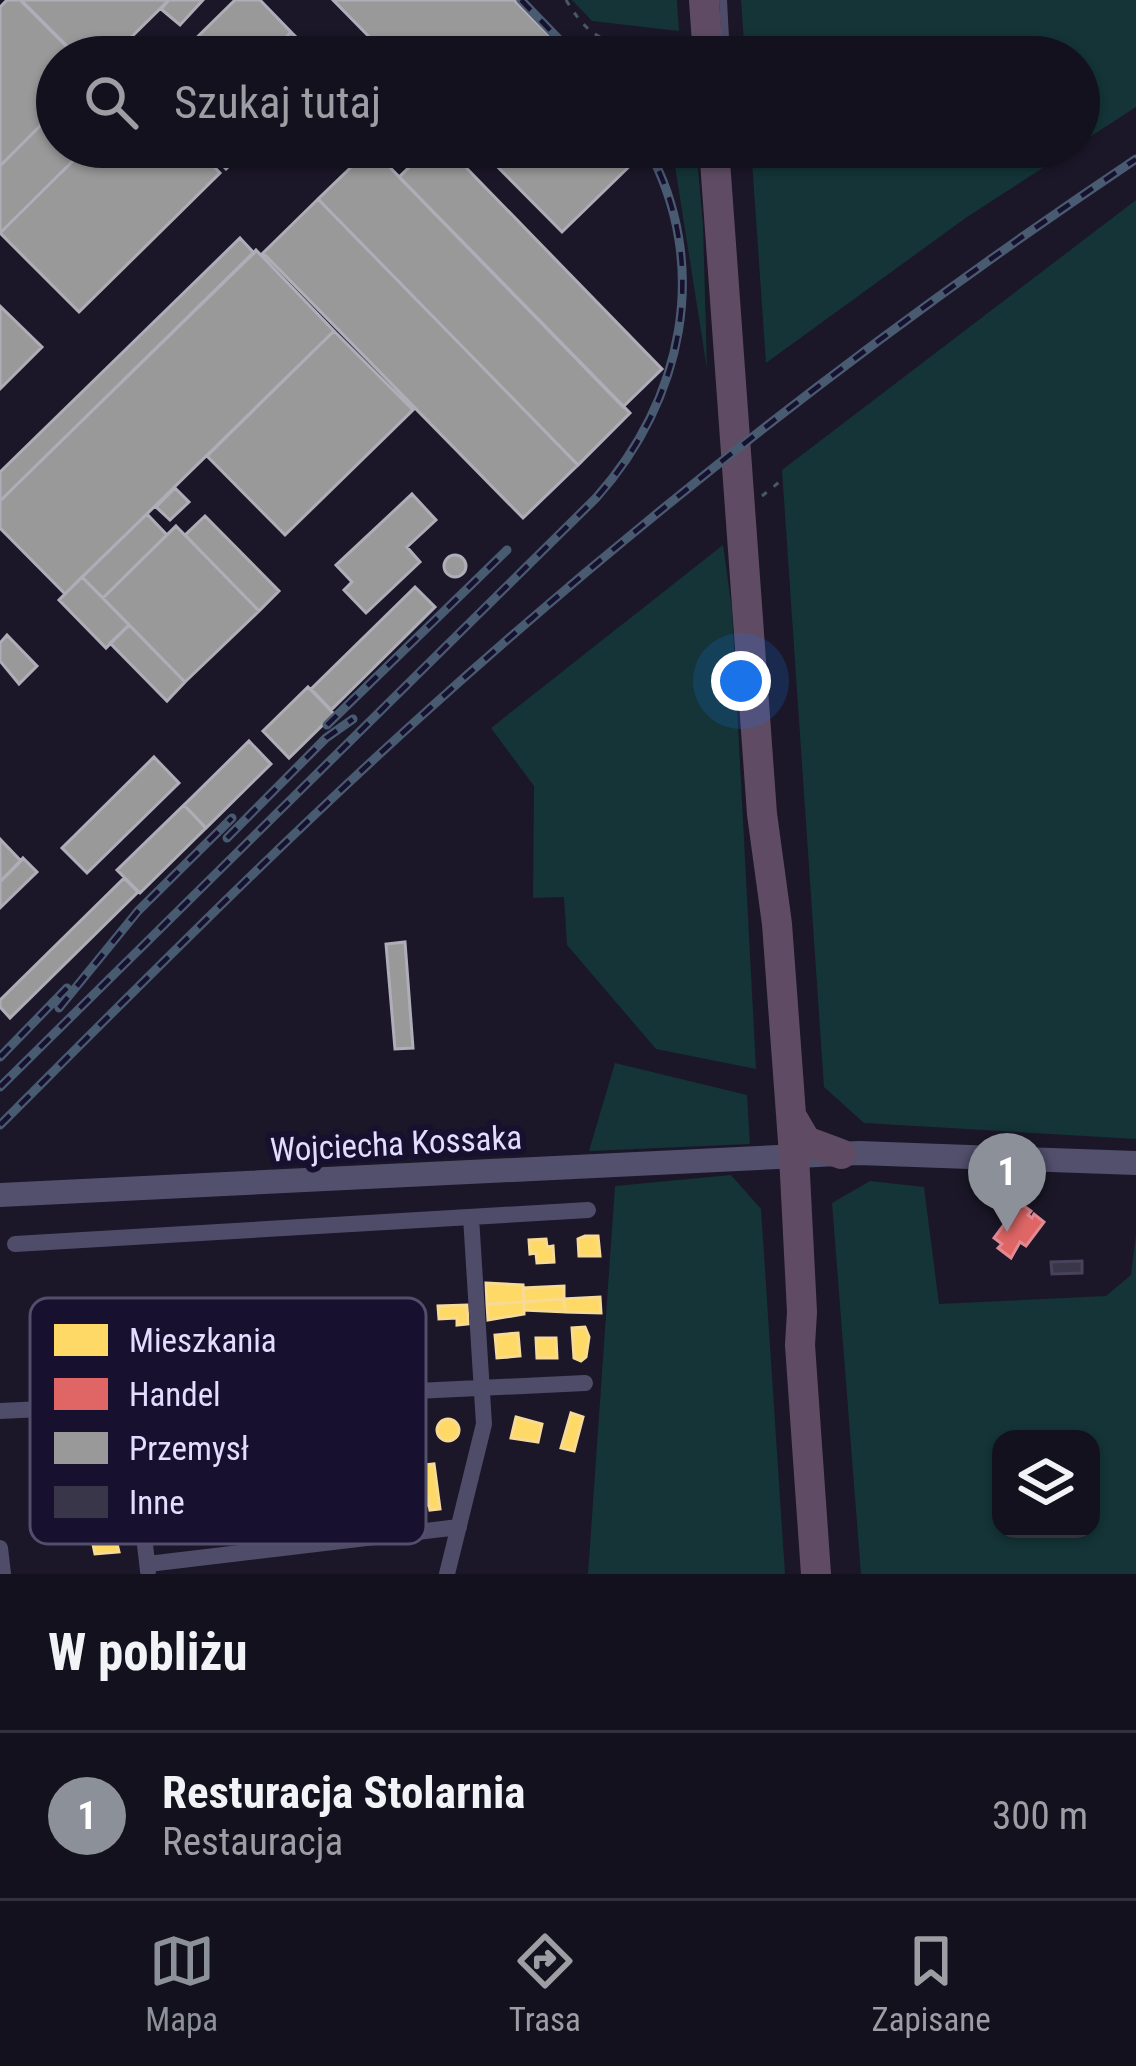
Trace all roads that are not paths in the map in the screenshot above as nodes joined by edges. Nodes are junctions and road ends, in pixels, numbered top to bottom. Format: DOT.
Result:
graph roads {
  1 [pos="704,0"];
  2 [pos="723,0"];
  3 [pos="711,36"];
  4 [pos="717,36"];
  5 [pos="716,168"];
  6 [pos="762,814"];
  7 [pos="791,1115"];
  8 [pos="835,1154"];
  9 [pos="1136,1163"];
  10 [pos="790,1165"];
  11 [pos="0,1195"];
  12 [pos="588,1210"];
  13 [pos="472,1217"];
  14 [pos="15,1244"];
  15 [pos="585,1383"];
  16 [pos="483,1388"];
  17 [pos="426,1391"];
  18 [pos="30,1410"];
  19 [pos="0,1411"];
  20 [pos="460,1528"];
  21 [pos="426,1532"];
  22 [pos="338,1544"];
  23 [pos="0,1548"];
  24 [pos="148,1569"];
  25 [pos="3,1574"];
  26 [pos="447,1574"];
  27 [pos="816,1574"];
  1 -- 3 [label="highway"];
  2 -- 4 [label="lane"];
  5 -- 6 [label="highway"];
  6 -- 7 [label="highway"];
  6 -- 10 [label="highway"];
  7 -- 8 [label="highway"];
  7 -- 10 [label="highway"];
  8 -- 9 [label="street"];
  8 -- 10 [label="highway"];
  10 -- 11 [label="street, Wojciecha Kossaka"];
  10 -- 27 [label="highway"];
  12 -- 13 [label="street"];
  13 -- 14 [label="street"];
  13 -- 16 [label="street"];
  15 -- 16 [label="street"];
  16 -- 17 [label="street"];
  16 -- 20 [label="street"];
  18 -- 19 [label="street"];
  20 -- 21 [label="street"];
  20 -- 26 [label="street"];
  22 -- 24 [label="street"];
  23 -- 25 [label="street"];
}
